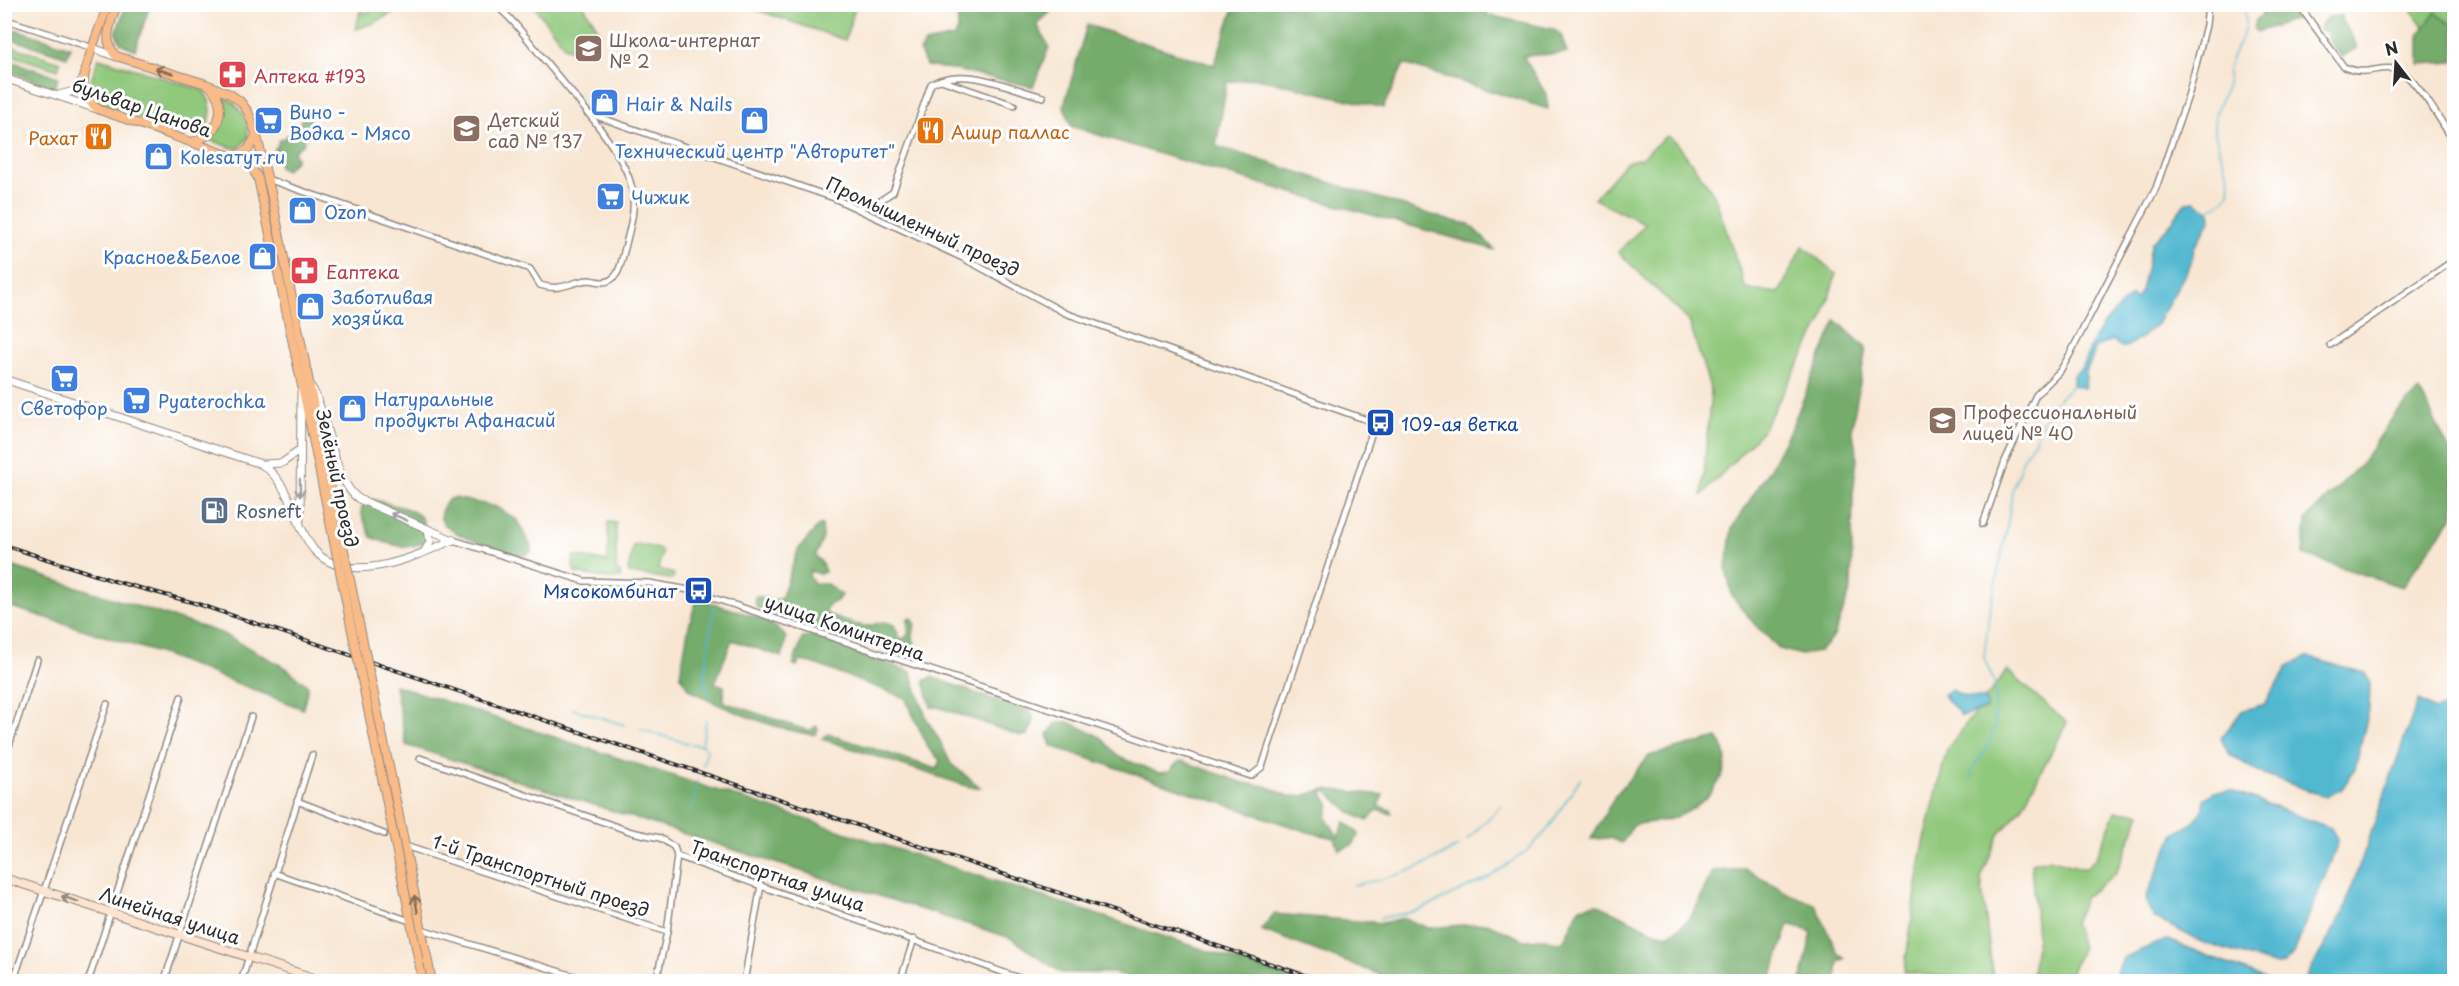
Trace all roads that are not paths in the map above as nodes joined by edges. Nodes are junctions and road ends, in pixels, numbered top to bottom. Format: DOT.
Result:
graph roads {
  1 [pos="108,4"];
  2 [pos="117,4"];
  3 [pos="494,4"];
  4 [pos="2208,4"];
  5 [pos="2298,4"];
  6 [pos="4,19"];
  7 [pos="93,48"];
  8 [pos="117,57"];
  9 [pos="4,78"];
  10 [pos="84,79"];
  11 [pos="939,79"];
  12 [pos="210,86"];
  13 [pos="51,93"];
  14 [pos="1043,97"];
  15 [pos="1014,105"];
  16 [pos="100,110"];
  17 [pos="587,112"];
  18 [pos="256,133"];
  19 [pos="192,142"];
  20 [pos="2454,142"];
  21 [pos="228,154"];
  22 [pos="263,179"];
  23 [pos="856,207"];
  24 [pos="2454,260"];
  25 [pos="2330,345"];
  26 [pos="4,379"];
  27 [pos="305,385"];
  28 [pos="299,451"];
  29 [pos="258,462"];
  30 [pos="300,524"];
  31 [pos="1983,524"];
  32 [pos="428,530"];
  33 [pos="453,540"];
  34 [pos="422,553"];
  35 [pos="37,660"];
  36 [pos="181,697"];
  37 [pos="107,704"];
  38 [pos="251,717"];
  39 [pos="312,755"];
  40 [pos="420,758"];
  41 [pos="4,761"];
  42 [pos="1255,775"];
  43 [pos="387,782"];
  44 [pos="297,801"];
  45 [pos="384,834"];
  46 [pos="405,846"];
  47 [pos="677,856"];
  48 [pos="274,873"];
  49 [pos="4,878"];
  50 [pos="761,885"];
  51 [pos="44,891"];
  52 [pos="111,912"];
  53 [pos="410,920"];
  54 [pos="421,929"];
  55 [pos="667,932"];
  56 [pos="180,934"];
  57 [pos="914,939"];
  58 [pos="249,956"];
  59 [pos="1009,979"];
  60 [pos="13,981"];
  61 [pos="88,981"];
  62 [pos="164,981"];
  63 [pos="241,981"];
  64 [pos="326,981"];
  65 [pos="423,981"];
  66 [pos="432,981"];
  67 [pos="593,981"];
  68 [pos="656,981"];
  69 [pos="744,981"];
  70 [pos="900,981"];
  71 [pos="1030,981"];
  1 -- 7 [label="main road"];
  2 -- 8 [label="main road"];
  3 -- 17 [label="street"];
  4 -- 31 [label="street"];
  5 -- 20 [label="street"];
  6 -- 7 [label="street"];
  7 -- 8 [label="street"];
  7 -- 10 [label="main road"];
  12 -- 8 [label="main road, one-way"];
  9 -- 13 [label="street, бульвар Цанова"];
  10 -- 13 [label="street"];
  10 -- 16 [label="main road"];
  11 -- 14 [label="street"];
  11 -- 15 [label="street"];
  11 -- 23 [label="street"];
  12 -- 18 [label="main road"];
  12 -- 19 [label="main road"];
  13 -- 16 [label="street, бульвар Цанова"];
  16 -- 19 [label="main road, бульвар Цанова"];
  17 -- 22 [label="street"];
  17 -- 23 [label="street, Промышленный проезд"];
  18 -- 21 [label="main road"];
  18 -- 22 [label="main road, Зелёный проезд"];
  19 -- 21 [label="main road, бульвар Цанова"];
  21 -- 22 [label="main road, бульвар Цанова"];
  22 -- 27 [label="main road, Зелёный проезд"];
  23 -- 42 [label="street, Промышленный проезд"];
  24 -- 25 [label="street"];
  26 -- 29 [label="street"];
  27 -- 28 [label="street"];
  32 -- 27 [label="street, one-way"];
  27 -- 43 [label="main road, Зелёный проезд, bridge"];
  28 -- 29 [label="street"];
  28 -- 30 [label="street, one-way"];
  29 -- 30 [label="street"];
  30 -- 34 [label="street"];
  32 -- 33 [label="street"];
  32 -- 34 [label="street"];
  33 -- 34 [label="street"];
  33 -- 42 [label="street, улица Коминтерна"];
  35 -- 41 [label="street"];
  36 -- 52 [label="street"];
  37 -- 51 [label="street"];
  38 -- 56 [label="street"];
  39 -- 44 [label="street"];
  40 -- 47 [label="street, Транспортная улица"];
  43 -- 46 [label="main road"];
  43 -- 53 [label="main road"];
  44 -- 45 [label="street"];
  44 -- 48 [label="street"];
  54 -- 46 [label="main road, one-way"];
  46 -- 55 [label="street, 1-й Транспортный проезд"];
  47 -- 50 [label="street, Транспортная улица"];
  47 -- 55 [label="street"];
  48 -- 53 [label="street"];
  48 -- 58 [label="street"];
  49 -- 51 [label="main road, Линейная улица"];
  50 -- 57 [label="street, Транспортная улица"];
  50 -- 69 [label="street"];
  52 -- 51 [label="main road, Линейная улица, one-way"];
  51 -- 60 [label="street"];
  52 -- 56 [label="main road, Линейная улица"];
  52 -- 61 [label="street"];
  53 -- 65 [label="main road"];
  54 -- 66 [label="main road"];
  54 -- 67 [label="street"];
  55 -- 68 [label="street"];
  56 -- 58 [label="main road, Линейная улица"];
  56 -- 62 [label="street"];
  57 -- 59 [label="street, Транспортная улица"];
  57 -- 70 [label="street"];
  58 -- 63 [label="street"];
  58 -- 64 [label="main road, Линейная улица"];
  59 -- 71 [label="street, Транспортная улица"];
}
